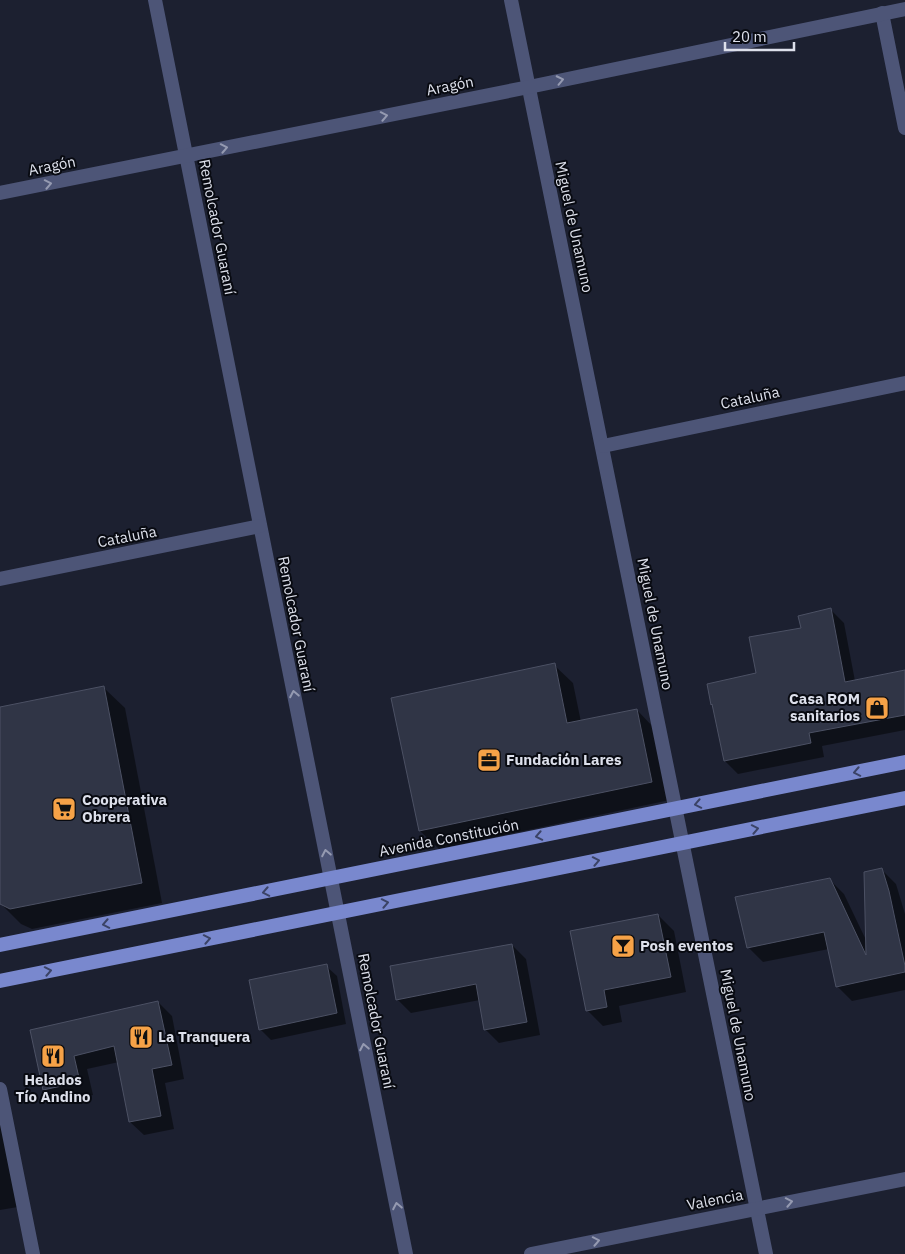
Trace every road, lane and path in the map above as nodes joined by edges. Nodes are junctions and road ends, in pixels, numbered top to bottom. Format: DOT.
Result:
graph roads {
  1 [pos="155,0"];
  2 [pos="511,0"];
  3 [pos="905,9"];
  4 [pos="882,13"];
  5 [pos="529,87"];
  6 [pos="905,128"];
  7 [pos="186,156"];
  8 [pos="0,193"];
  9 [pos="905,383"];
  10 [pos="602,446"];
  11 [pos="260,526"];
  12 [pos="0,579"];
  13 [pos="905,762"];
  14 [pos="905,798"];
  15 [pos="676,809"];
  16 [pos="683,843"];
  17 [pos="331,878"];
  18 [pos="337,913"];
  19 [pos="0,945"];
  20 [pos="0,981"];
  21 [pos="0,1088"];
  22 [pos="905,1178"];
  23 [pos="757,1208"];
  24 [pos="33,1254"];
  25 [pos="406,1254"];
  26 [pos="531,1254"];
  27 [pos="766,1254"];
  1 -- 7 [label="street, Remolcador Guaraní"];
  2 -- 5 [label="street, Miguel de Unamuno"];
  3 -- 4 [label="street, Aragón"];
  5 -- 4 [label="street, Aragón, one-way"];
  4 -- 6 [label="street"];
  7 -- 5 [label="street, Aragón, one-way"];
  5 -- 10 [label="street, Miguel de Unamuno"];
  8 -- 7 [label="street, Aragón, one-way"];
  7 -- 11 [label="street, Remolcador Guaraní"];
  9 -- 10 [label="street, Cataluña"];
  10 -- 15 [label="street, Miguel de Unamuno"];
  11 -- 12 [label="street, Cataluña"];
  17 -- 11 [label="street, Remolcador Guaraní, one-way"];
  13 -- 15 [label="main road, Avenida Constitución, one-way"];
  16 -- 14 [label="main road, one-way"];
  15 -- 16 [label="street, Miguel de Unamuno"];
  15 -- 17 [label="main road, Avenida Constitución, one-way"];
  18 -- 16 [label="main road, one-way"];
  16 -- 23 [label="street, Miguel de Unamuno"];
  17 -- 18 [label="street, Remolcador Guaraní"];
  17 -- 19 [label="main road, Avenida Constitución, one-way"];
  20 -- 18 [label="main road, one-way"];
  25 -- 18 [label="street, Remolcador Guaraní, one-way"];
  21 -- 24 [label="street"];
  23 -- 22 [label="street, Valencia, one-way"];
  26 -- 23 [label="street, Valencia, one-way"];
  23 -- 27 [label="street, Miguel de Unamuno"];
}
